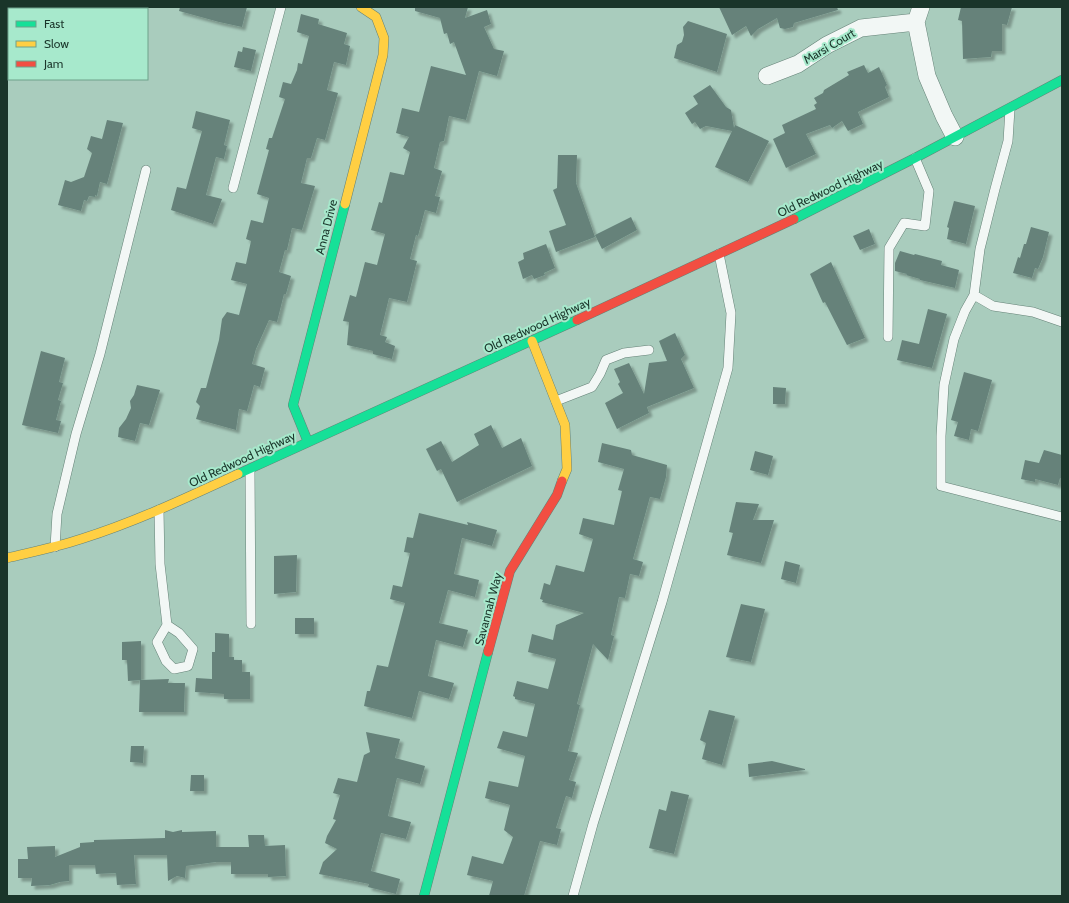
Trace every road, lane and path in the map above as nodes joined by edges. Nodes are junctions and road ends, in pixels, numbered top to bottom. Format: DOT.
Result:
graph roads {
  1 [pos="281,7"];
  2 [pos="361,7"];
  3 [pos="918,15"];
  4 [pos="767,76"];
  5 [pos="1062,80"];
  6 [pos="1010,108"];
  7 [pos="956,137"];
  8 [pos="916,158"];
  9 [pos="146,170"];
  10 [pos="233,188"];
  11 [pos="719,254"];
  12 [pos="974,295"];
  13 [pos="1062,322"];
  14 [pos="888,337"];
  15 [pos="532,341"];
  16 [pos="649,350"];
  17 [pos="556,401"];
  18 [pos="308,442"];
  19 [pos="250,469"];
  20 [pos="158,510"];
  21 [pos="1062,517"];
  22 [pos="55,547"];
  23 [pos="7,558"];
  24 [pos="251,624"];
  25 [pos="167,626"];
  26 [pos="424,896"];
  27 [pos="573,896"];
  1 -- 10 [label="lane"];
  2 -- 18 [label="main road, Anna Drive"];
  3 -- 4 [label="street, Marsi Court"];
  3 -- 7 [label="street"];
  5 -- 6 [label="main road, Old Redwood Highway"];
  6 -- 7 [label="main road, Old Redwood Highway"];
  6 -- 12 [label="lane"];
  7 -- 8 [label="main road, Old Redwood Highway"];
  8 -- 11 [label="main road, Old Redwood Highway"];
  8 -- 14 [label="lane"];
  9 -- 22 [label="lane"];
  11 -- 15 [label="main road, Old Redwood Highway"];
  11 -- 27 [label="lane"];
  12 -- 13 [label="lane"];
  12 -- 21 [label="lane"];
  15 -- 17 [label="main road, Savannah Way"];
  15 -- 18 [label="main road, Old Redwood Highway"];
  16 -- 17 [label="lane"];
  17 -- 26 [label="main road, Savannah Way"];
  18 -- 19 [label="main road, Old Redwood Highway"];
  19 -- 20 [label="main road, Old Redwood Highway"];
  19 -- 24 [label="lane"];
  20 -- 22 [label="main road, Old Redwood Highway"];
  20 -- 25 [label="lane"];
  22 -- 23 [label="main road, Old Redwood Highway"];
  25 -- 25 [label="lane"];
}
